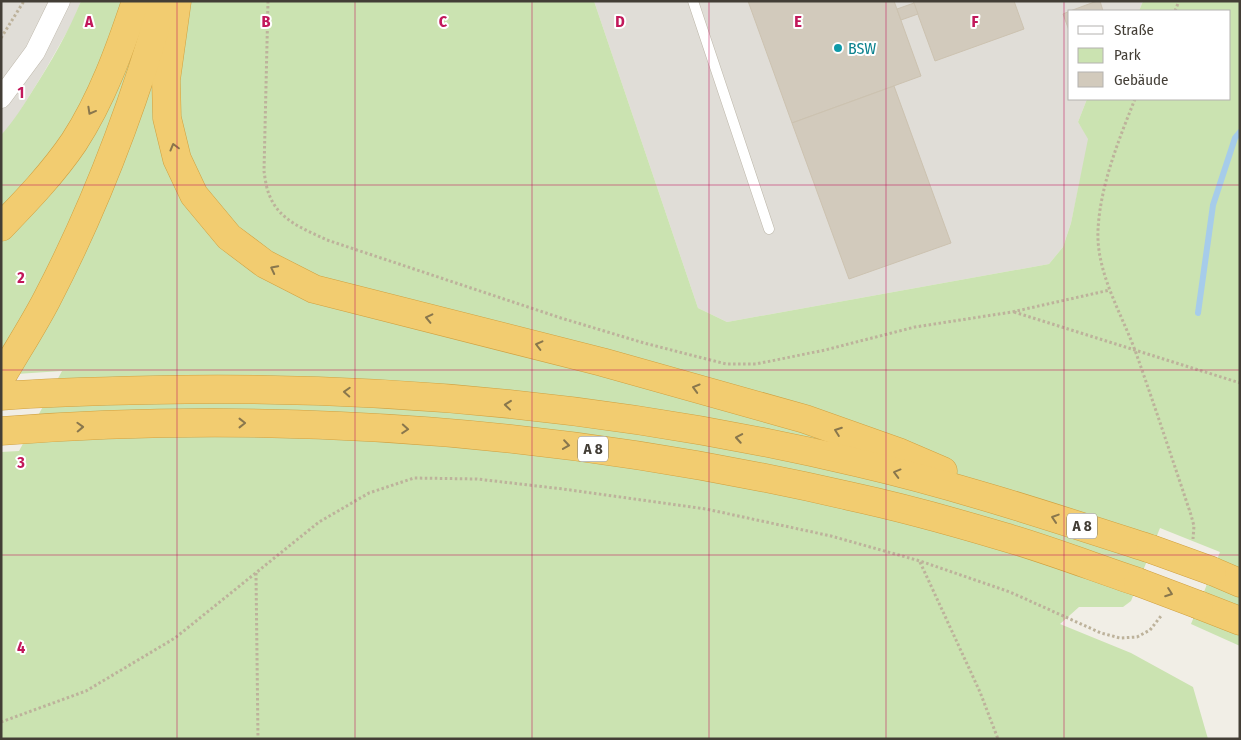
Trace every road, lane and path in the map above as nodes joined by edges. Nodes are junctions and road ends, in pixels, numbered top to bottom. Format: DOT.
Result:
graph roads {
  1 [pos="24,1"];
  2 [pos="60,1"];
  3 [pos="136,1"];
  4 [pos="147,1"];
  5 [pos="163,1"];
  6 [pos="177,1"];
  7 [pos="268,1"];
  8 [pos="692,1"];
  9 [pos="1,38"];
  10 [pos="1,98"];
  11 [pos="1135,100"];
  12 [pos="1,227"];
  13 [pos="770,229"];
  14 [pos="1110,290"];
  15 [pos="1012,312"];
  16 [pos="1,348"];
  17 [pos="1136,351"];
  18 [pos="1,378"];
  19 [pos="1240,383"];
  20 [pos="1,396"];
  21 [pos="1,431"];
  22 [pos="414,478"];
  23 [pos="1012,504"];
  24 [pos="920,561"];
  25 [pos="256,573"];
  26 [pos="1240,583"];
  27 [pos="1240,621"];
  28 [pos="1,722"];
  29 [pos="258,739"];
  30 [pos="998,739"];
  1 -- 9 [label="path"];
  2 -- 10 [label="street"];
  3 -- 12 [label="highway, one-way"];
  4 -- 16 [label="highway"];
  5 -- 18 [label="highway"];
  23 -- 6 [label="highway, one-way"];
  7 -- 15 [label="path"];
  8 -- 13 [label="lane"];
  11 -- 14 [label="path"];
  14 -- 15 [label="path"];
  14 -- 17 [label="path"];
  15 -- 17 [label="path"];
  17 -- 19 [label="path"];
  23 -- 20 [label="highway, A 8, one-way"];
  21 -- 27 [label="highway, A 8, one-way, bridge"];
  22 -- 25 [label="path"];
  26 -- 23 [label="highway, A 8, one-way, bridge"];
  24 -- 30 [label="path"];
  25 -- 28 [label="path"];
  25 -- 29 [label="path"];
}
